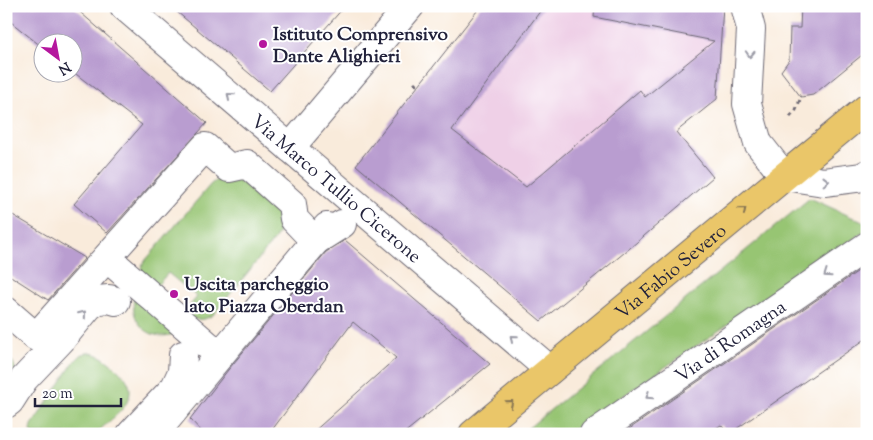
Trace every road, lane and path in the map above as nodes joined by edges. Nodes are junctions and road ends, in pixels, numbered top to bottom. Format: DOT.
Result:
graph roads {
  1 [pos="124,6"];
  2 [pos="410,6"];
  3 [pos="745,6"];
  4 [pos="414,82"];
  5 [pos="418,86"];
  6 [pos="801,97"];
  7 [pos="867,108"];
  8 [pos="790,117"];
  9 [pos="290,148"];
  10 [pos="784,176"];
  11 [pos="866,176"];
  12 [pos="338,221"];
  13 [pos="315,241"];
  14 [pos="867,246"];
  15 [pos="107,258"];
  16 [pos="116,301"];
  17 [pos="6,311"];
  18 [pos="61,340"];
  19 [pos="183,354"];
  20 [pos="220,355"];
  21 [pos="550,370"];
  22 [pos="6,404"];
  23 [pos="6,414"];
  24 [pos="130,434"];
  25 [pos="159,434"];
  26 [pos="473,434"];
  27 [pos="594,434"];
  9 -- 1 [label="street, Via Marco Tullio Cicerone, one-way"];
  2 -- 9 [label="street"];
  3 -- 10 [label="street, one-way"];
  4 -- 5 [label="path"];
  6 -- 8 [label="path"];
  7 -- 10 [label="main road, Via Fabio Severo"];
  21 -- 9 [label="street, Via Marco Tullio Cicerone, one-way"];
  10 -- 11 [label="street, one-way"];
  21 -- 10 [label="main road, Via Fabio Severo, one-way"];
  12 -- 13 [label="street"];
  13 -- 15 [label="street"];
  13 -- 20 [label="street"];
  14 -- 27 [label="street, Via di Romagna, one-way"];
  15 -- 17 [label="street"];
  15 -- 20 [label="street"];
  18 -- 16 [label="street, one-way"];
  18 -- 22 [label="street"];
  18 -- 23 [label="street"];
  19 -- 24 [label="street"];
  20 -- 25 [label="street"];
  26 -- 21 [label="main road, Via Fabio Severo, one-way"];
}
